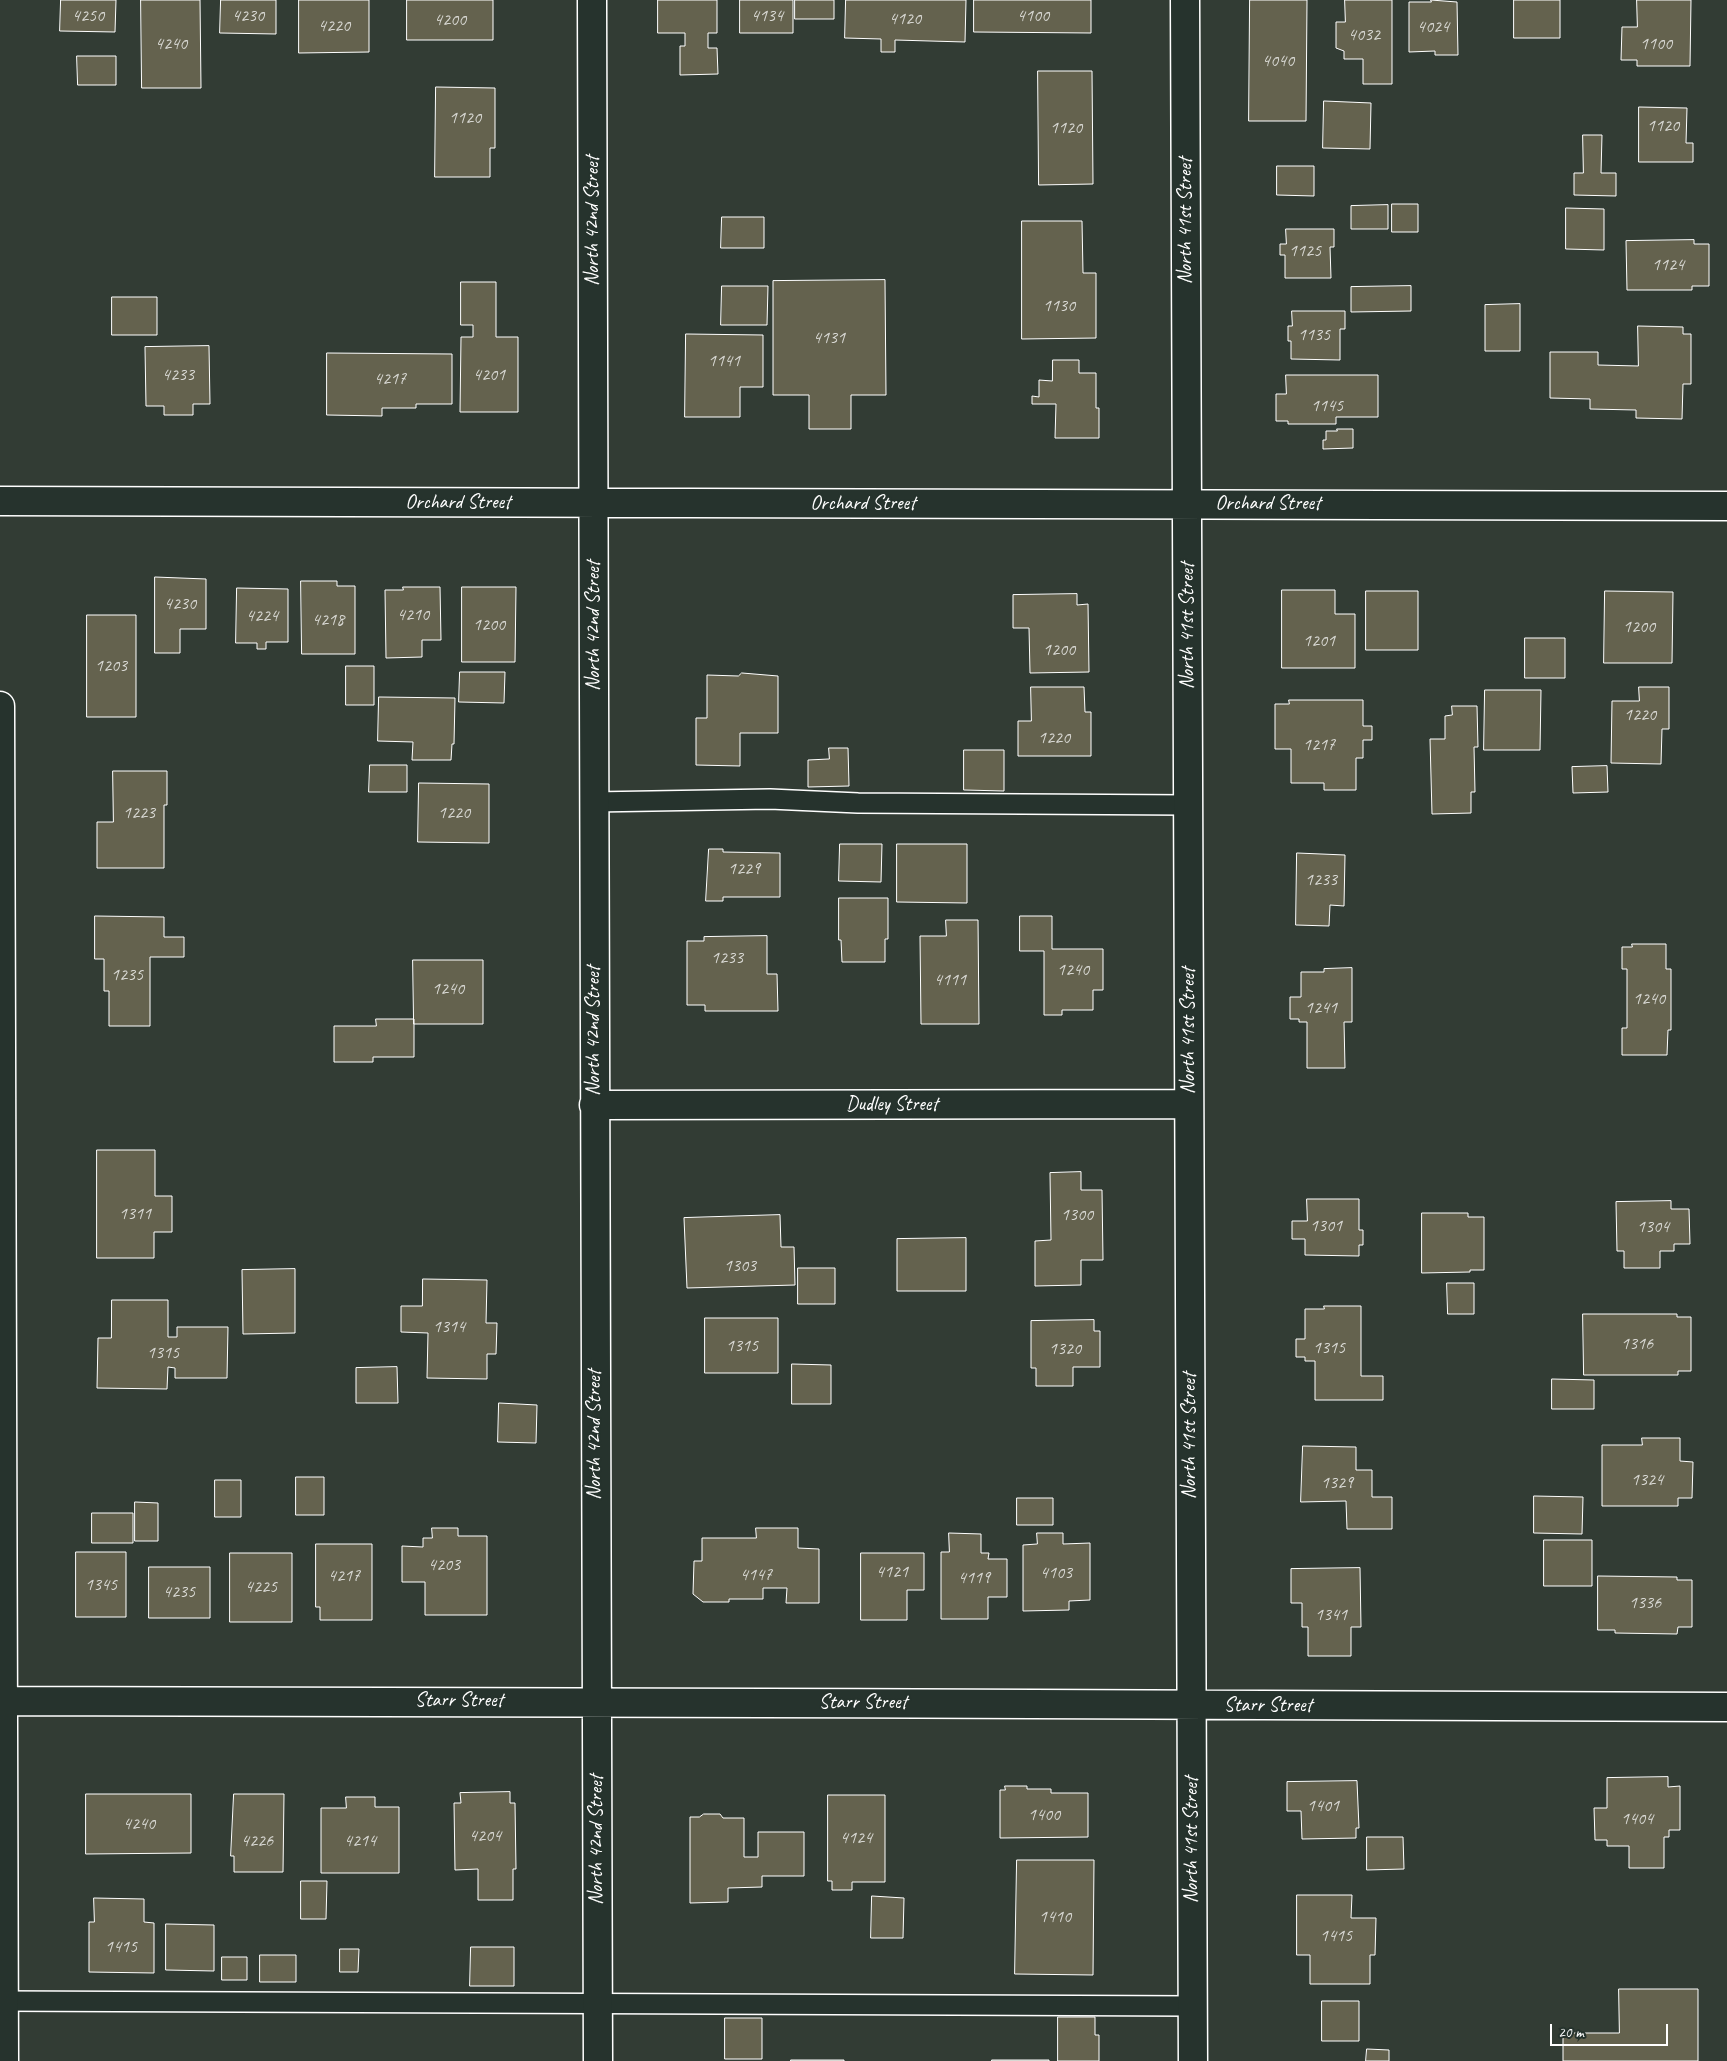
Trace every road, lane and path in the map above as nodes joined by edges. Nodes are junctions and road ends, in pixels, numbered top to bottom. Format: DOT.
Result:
graph roads {
  1 [pos="592,0"];
  2 [pos="1185,0"];
  3 [pos="0,501"];
  4 [pos="594,503"];
  5 [pos="1188,504"];
  6 [pos="1727,506"];
  7 [pos="0,706"];
  8 [pos="593,802"];
  9 [pos="1188,805"];
  10 [pos="1189,1104"];
  11 [pos="594,1105"];
  12 [pos="1,1701"];
  13 [pos="596,1701"];
  14 [pos="1190,1706"];
  15 [pos="1727,1707"];
  16 [pos="2,2001"];
  17 [pos="598,2002"];
  18 [pos="1193,2006"];
  19 [pos="4,2061"];
  20 [pos="598,2061"];
  21 [pos="1193,2061"];
  1 -- 4 [label="street, North 42nd Street"];
  2 -- 5 [label="street, North 41st Street"];
  3 -- 4 [label="street, Orchard Street"];
  4 -- 5 [label="street, Orchard Street"];
  4 -- 8 [label="street, North 42nd Street"];
  5 -- 6 [label="street, Orchard Street"];
  5 -- 9 [label="street, North 41st Street"];
  7 -- 12 [label="street"];
  8 -- 9 [label="lane"];
  8 -- 11 [label="street, North 42nd Street"];
  9 -- 10 [label="street, North 41st Street"];
  10 -- 11 [label="street, Dudley Street"];
  10 -- 14 [label="street, North 41st Street"];
  11 -- 13 [label="street, North 42nd Street"];
  12 -- 13 [label="street, Starr Street"];
  12 -- 16 [label="street"];
  13 -- 14 [label="street, Starr Street"];
  13 -- 17 [label="street, North 42nd Street"];
  14 -- 15 [label="street, Starr Street"];
  14 -- 18 [label="street, North 41st Street"];
  16 -- 17 [label="lane"];
  16 -- 19 [label="street"];
  17 -- 18 [label="lane"];
  17 -- 20 [label="street, North 42nd Street"];
  18 -- 21 [label="street, North 41st Street"];
}
